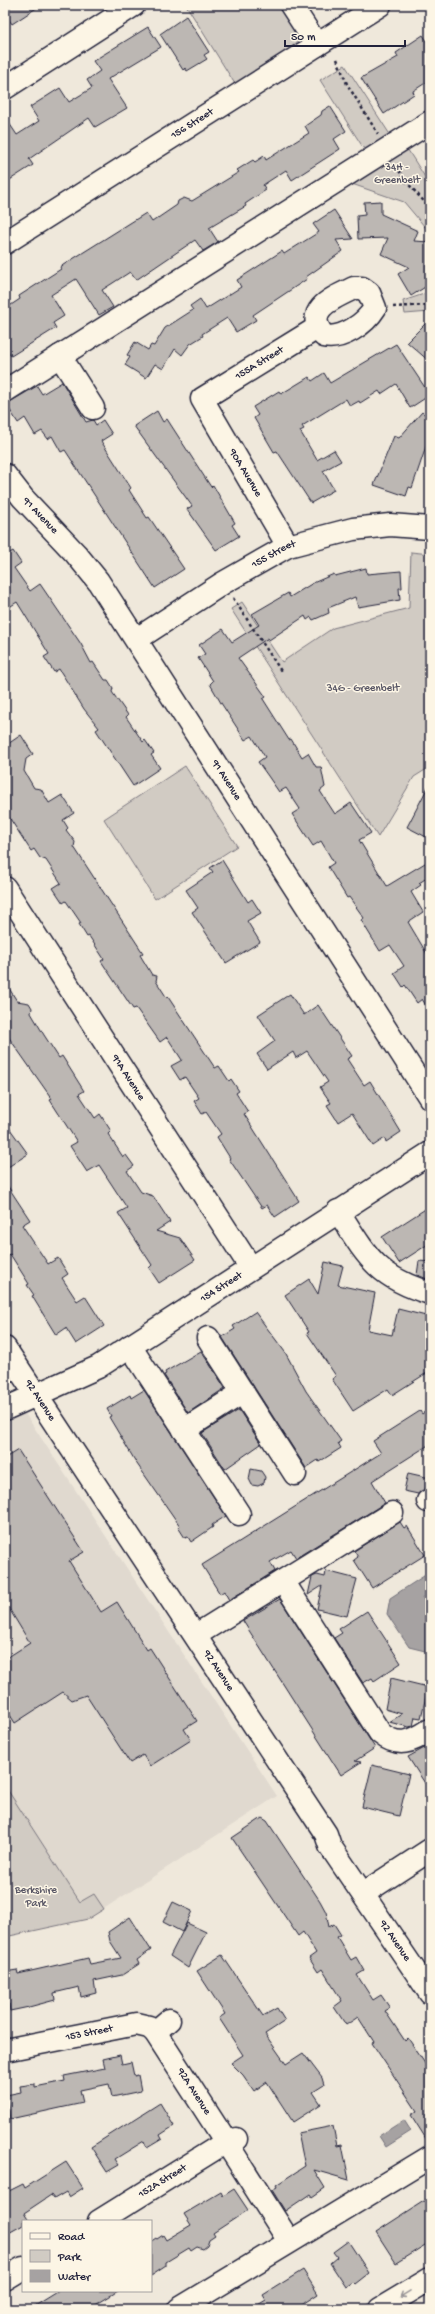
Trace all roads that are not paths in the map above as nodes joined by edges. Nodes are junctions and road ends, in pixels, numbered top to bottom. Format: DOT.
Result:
graph roads {
  1 [pos="134,5"];
  2 [pos="291,5"];
  3 [pos="380,5"];
  4 [pos="317,45"];
  5 [pos="5,88"];
  6 [pos="430,122"];
  7 [pos="5,244"];
  8 [pos="317,328"];
  9 [pos="60,356"];
  10 [pos="5,391"];
  11 [pos="202,399"];
  12 [pos="93,408"];
  13 [pos="5,475"];
  14 [pos="430,528"];
  15 [pos="288,546"];
  16 [pos="137,638"];
  17 [pos="5,888"];
  18 [pos="430,1098"];
  19 [pos="430,1152"];
  20 [pos="338,1211"];
  21 [pos="251,1268"];
  22 [pos="430,1293"];
  23 [pos="208,1338"];
  24 [pos="130,1346"];
  25 [pos="5,1348"];
  26 [pos="243,1392"];
  27 [pos="35,1396"];
  28 [pos="5,1409"];
  29 [pos="184,1430"];
  30 [pos="295,1474"];
  31 [pos="392,1513"];
  32 [pos="238,1514"];
  33 [pos="283,1581"];
  34 [pos="196,1635"];
  35 [pos="430,1730"];
  36 [pos="430,1850"];
  37 [pos="364,1893"];
  38 [pos="430,1993"];
  39 [pos="162,2026"];
  40 [pos="5,2050"];
  41 [pos="231,2140"];
  42 [pos="430,2156"];
  43 [pos="101,2220"];
  44 [pos="289,2241"];
  45 [pos="22,2269"];
  46 [pos="430,2278"];
  47 [pos="5,2279"];
  48 [pos="179,2309"];
  49 [pos="380,2309"];
  1 -- 5 [label="street"];
  2 -- 4 [label="street"];
  3 -- 4 [label="street, 156 Street"];
  4 -- 7 [label="street, 156 Street"];
  6 -- 9 [label="street"];
  8 -- 11 [label="street, 155A Street"];
  9 -- 10 [label="street"];
  9 -- 12 [label="street"];
  11 -- 15 [label="street, 90A Avenue"];
  13 -- 16 [label="street, 91 Avenue"];
  14 -- 15 [label="street, 155 Street"];
  15 -- 16 [label="street, 155 Street"];
  16 -- 18 [label="street, 91 Avenue"];
  17 -- 21 [label="street, 91A Avenue"];
  19 -- 20 [label="street, 154 Street"];
  20 -- 21 [label="street, 154 Street"];
  20 -- 22 [label="street"];
  21 -- 24 [label="street, 154 Street"];
  23 -- 26 [label="street"];
  24 -- 27 [label="street, 154 Street"];
  24 -- 29 [label="street"];
  25 -- 27 [label="street, 92 Avenue"];
  26 -- 29 [label="street"];
  26 -- 30 [label="street"];
  27 -- 28 [label="street, 154 Street"];
  27 -- 34 [label="street, 92 Avenue"];
  29 -- 32 [label="street"];
  31 -- 33 [label="street"];
  33 -- 34 [label="street"];
  33 -- 35 [label="street"];
  34 -- 37 [label="street, 92 Avenue"];
  36 -- 37 [label="street"];
  37 -- 38 [label="street, 92 Avenue"];
  39 -- 40 [label="street, 153 Street"];
  39 -- 41 [label="street, 92A Avenue"];
  41 -- 43 [label="street, 152A Street"];
  41 -- 44 [label="street, 92A Avenue"];
  42 -- 44 [label="street"];
  44 -- 48 [label="street"];
  45 -- 47 [label="street"];
  46 -- 49 [label="street, one-way"];
}
